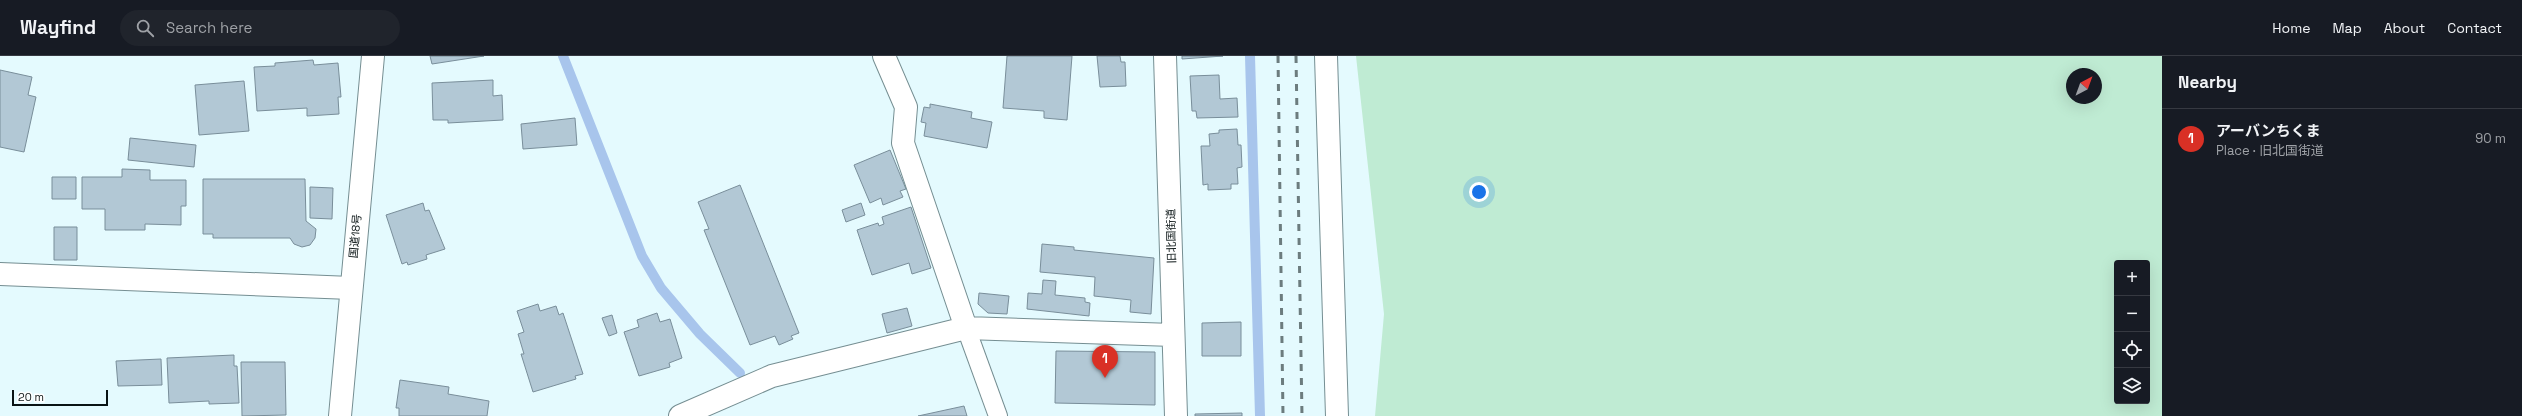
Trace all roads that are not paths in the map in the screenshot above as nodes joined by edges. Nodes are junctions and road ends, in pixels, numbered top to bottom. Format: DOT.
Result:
graph roads {
  1 [pos="373,56"];
  2 [pos="884,56"];
  3 [pos="1165,56"];
  4 [pos="1326,56"];
  5 [pos="0,274"];
  6 [pos="350,288"];
  7 [pos="966,328"];
  8 [pos="1173,335"];
  9 [pos="340,416"];
  10 [pos="680,416"];
  11 [pos="998,416"];
  12 [pos="1176,416"];
  13 [pos="1337,416"];
  1 -- 6 [label="main road, 国道18号"];
  2 -- 7 [label="main road"];
  3 -- 8 [label="main road, 旧北国街道"];
  4 -- 13 [label="main road"];
  5 -- 6 [label="main road"];
  6 -- 9 [label="main road, 国道18号"];
  7 -- 8 [label="main road"];
  7 -- 10 [label="main road"];
  7 -- 11 [label="lane"];
  8 -- 12 [label="main road, 旧北国街道"];
}
